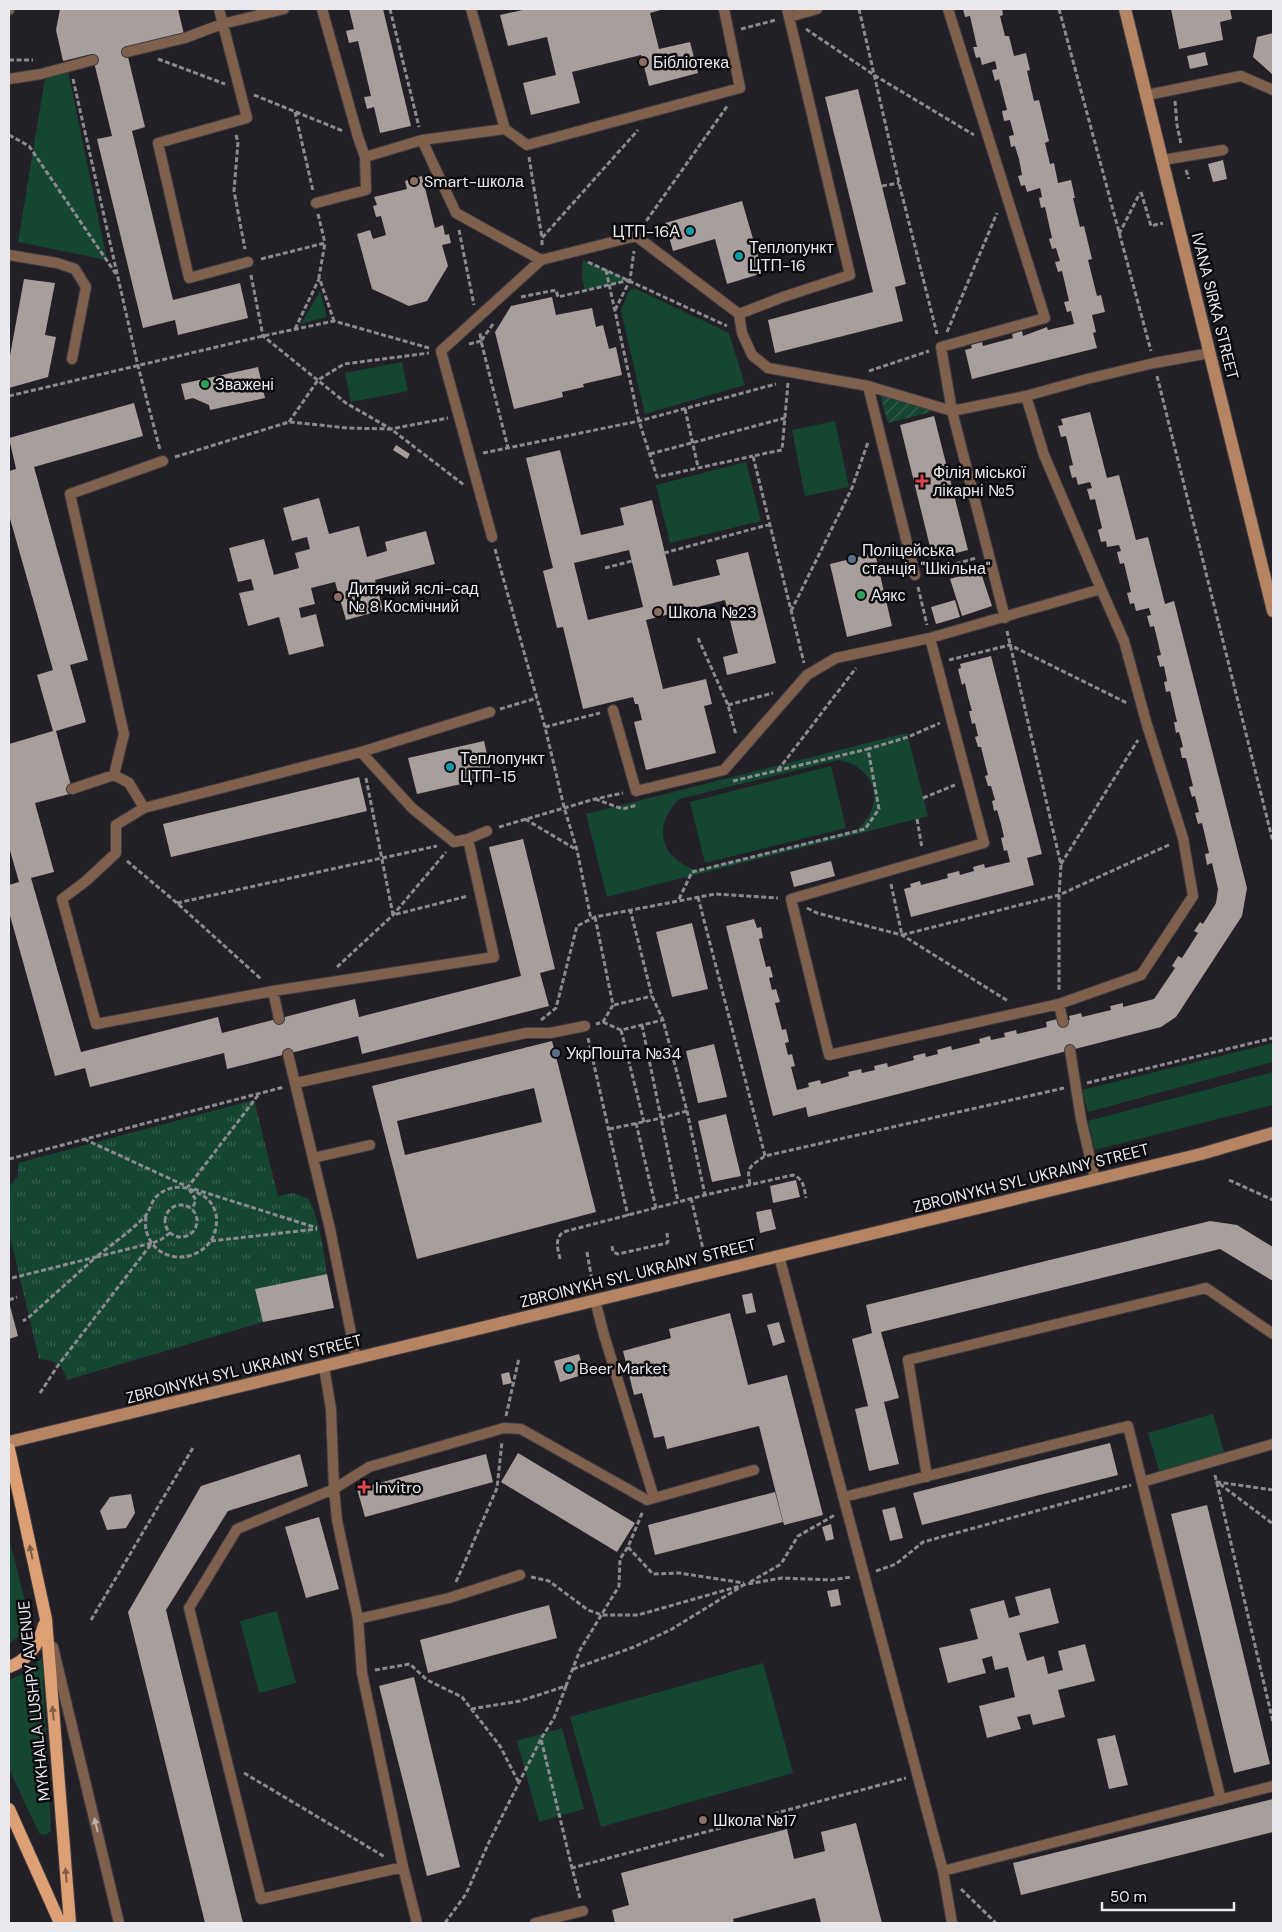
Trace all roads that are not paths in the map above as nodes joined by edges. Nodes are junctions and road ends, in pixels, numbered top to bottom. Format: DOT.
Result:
graph roads {
  1 [pos="219,9"];
  2 [pos="284,9"];
  3 [pos="322,9"];
  4 [pos="471,9"];
  5 [pos="724,9"];
  6 [pos="817,9"];
  7 [pos="948,9"];
  8 [pos="1126,9"];
  9 [pos="788,13"];
  10 [pos="222,24"];
  11 [pos="127,52"];
  12 [pos="93,60"];
  13 [pos="9,79"];
  14 [pos="1273,90"];
  15 [pos="1147,96"];
  16 [pos="505,129"];
  17 [pos="422,140"];
  18 [pos="1223,150"];
  19 [pos="365,157"];
  20 [pos="1163,160"];
  21 [pos="316,203"];
  22 [pos="9,255"];
  23 [pos="541,260"];
  24 [pos="248,262"];
  25 [pos="738,314"];
  26 [pos="1210,353"];
  27 [pos="72,359"];
  28 [pos="868,386"];
  29 [pos="1026,396"];
  30 [pos="952,411"];
  31 [pos="163,461"];
  32 [pos="492,537"];
  33 [pos="915,575"];
  34 [pos="1102,589"];
  35 [pos="1273,611"];
  36 [pos="1005,618"];
  37 [pos="930,638"];
  38 [pos="613,710"];
  39 [pos="490,712"];
  40 [pos="362,752"];
  41 [pos="114,775"];
  42 [pos="72,789"];
  43 [pos="144,808"];
  44 [pos="487,830"];
  45 [pos="468,839"];
  46 [pos="273,991"];
  47 [pos="1058,1004"];
  48 [pos="279,1019"];
  49 [pos="1063,1022"];
  50 [pos="585,1026"];
  51 [pos="1070,1050"];
  52 [pos="288,1054"];
  53 [pos="296,1083"];
  54 [pos="1273,1133"];
  55 [pos="370,1145"];
  56 [pos="313,1158"];
  57 [pos="1095,1179"];
  58 [pos="779,1256"];
  59 [pos="595,1300"];
  60 [pos="1273,1334"];
  61 [pos="356,1358"];
  62 [pos="324,1366"];
  63 [pos="9,1442"];
  64 [pos="1273,1444"];
  65 [pos="9,1449"];
  66 [pos="754,1470"];
  67 [pos="927,1477"];
  68 [pos="1142,1482"];
  69 [pos="334,1489"];
  70 [pos="650,1499"];
  71 [pos="846,1502"];
  72 [pos="520,1575"];
  73 [pos="46,1619"];
  74 [pos="358,1619"];
  75 [pos="9,1667"];
  76 [pos="1273,1786"];
  77 [pos="1220,1800"];
  78 [pos="9,1809"];
  79 [pos="403,1867"];
  80 [pos="942,1871"];
  81 [pos="583,1911"];
  82 [pos="60,1923"];
  83 [pos="70,1923"];
  84 [pos="119,1923"];
  85 [pos="417,1923"];
  86 [pos="535,1923"];
  87 [pos="952,1923"];
  1 -- 10 [label="lane"];
  2 -- 10 [label="lane"];
  3 -- 19 [label="lane"];
  4 -- 16 [label="lane"];
  5 -- 16 [label="lane"];
  6 -- 9 [label="lane"];
  7 -- 30 [label="lane"];
  8 -- 15 [label="street, IVANA SIRKA STREET"];
  9 -- 25 [label="lane"];
  10 -- 11 [label="lane"];
  10 -- 24 [label="lane"];
  12 -- 13 [label="lane"];
  14 -- 15 [label="lane"];
  15 -- 20 [label="street, IVANA SIRKA STREET"];
  16 -- 17 [label="lane"];
  17 -- 19 [label="lane"];
  17 -- 23 [label="lane"];
  18 -- 20 [label="lane"];
  19 -- 21 [label="lane"];
  20 -- 26 [label="street, IVANA SIRKA STREET"];
  22 -- 27 [label="lane"];
  23 -- 25 [label="lane"];
  23 -- 32 [label="lane"];
  25 -- 28 [label="lane"];
  26 -- 29 [label="lane"];
  26 -- 35 [label="street, IVANA SIRKA STREET"];
  28 -- 30 [label="lane"];
  28 -- 33 [label="lane"];
  29 -- 30 [label="lane"];
  29 -- 34 [label="lane"];
  30 -- 36 [label="lane"];
  31 -- 41 [label="lane"];
  34 -- 36 [label="lane"];
  34 -- 47 [label="lane"];
  36 -- 37 [label="lane"];
  37 -- 38 [label="lane"];
  37 -- 47 [label="lane"];
  39 -- 40 [label="lane"];
  40 -- 43 [label="lane"];
  40 -- 45 [label="lane"];
  41 -- 42 [label="lane"];
  41 -- 43 [label="lane"];
  43 -- 46 [label="lane"];
  44 -- 45 [label="lane"];
  45 -- 46 [label="lane"];
  46 -- 48 [label="lane"];
  47 -- 49 [label="lane"];
  50 -- 53 [label="lane"];
  51 -- 57 [label="lane"];
  52 -- 53 [label="lane"];
  53 -- 56 [label="lane"];
  54 -- 57 [label="street, ZBROINYKH SYL UKRAINY STREET"];
  55 -- 56 [label="lane"];
  56 -- 61 [label="lane"];
  57 -- 58 [label="street, ZBROINYKH SYL UKRAINY STREET"];
  58 -- 59 [label="street, ZBROINYKH SYL UKRAINY STREET"];
  58 -- 71 [label="lane"];
  59 -- 61 [label="street, ZBROINYKH SYL UKRAINY STREET"];
  59 -- 70 [label="lane"];
  60 -- 67 [label="lane"];
  61 -- 62 [label="street, ZBROINYKH SYL UKRAINY STREET"];
  62 -- 63 [label="street, ZBROINYKH SYL UKRAINY STREET"];
  62 -- 69 [label="lane"];
  64 -- 68 [label="lane"];
  73 -- 65 [label="main road, MYKHAILA LUSHPY AVENUE, one-way"];
  66 -- 70 [label="lane"];
  67 -- 68 [label="lane"];
  67 -- 71 [label="lane"];
  68 -- 77 [label="lane"];
  69 -- 70 [label="lane"];
  69 -- 74 [label="lane"];
  69 -- 79 [label="lane"];
  71 -- 80 [label="lane"];
  72 -- 74 [label="lane"];
  73 -- 75 [label="main road"];
  83 -- 73 [label="main road, MYKHAILA LUSHPY AVENUE, one-way"];
  84 -- 73 [label="lane, one-way"];
  74 -- 79 [label="lane"];
  76 -- 77 [label="lane"];
  77 -- 80 [label="lane"];
  78 -- 82 [label="main road"];
  79 -- 85 [label="lane"];
  80 -- 87 [label="lane"];
  81 -- 86 [label="lane"];
}
